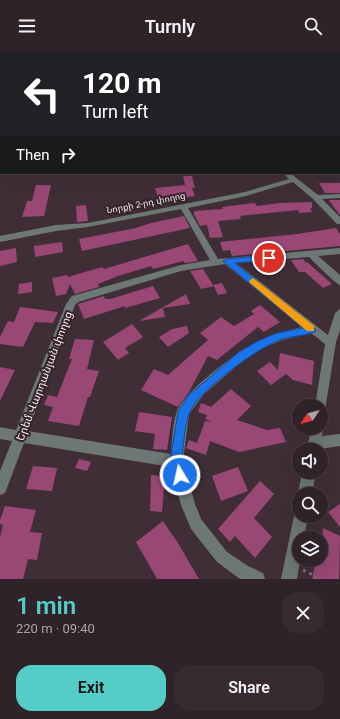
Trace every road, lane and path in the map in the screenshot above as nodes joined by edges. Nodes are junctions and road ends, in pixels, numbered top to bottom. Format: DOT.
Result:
graph roads {
  1 [pos="287,174"];
  2 [pos="294,180"];
  3 [pos="340,196"];
  4 [pos="316,197"];
  5 [pos="183,206"];
  6 [pos="340,222"];
  7 [pos="0,239"];
  8 [pos="340,251"];
  9 [pos="311,254"];
  10 [pos="222,262"];
  11 [pos="340,282"];
  12 [pos="340,313"];
  13 [pos="312,330"];
  14 [pos="331,342"];
  15 [pos="322,399"];
  16 [pos="0,434"];
  17 [pos="21,436"];
  18 [pos="340,440"];
  19 [pos="327,443"];
  20 [pos="176,461"];
  21 [pos="0,488"];
  22 [pos="300,523"];
  23 [pos="304,570"];
  24 [pos="257,579"];
  25 [pos="289,579"];
  26 [pos="316,579"];
  1 -- 2 [label="street"];
  2 -- 4 [label="street"];
  2 -- 5 [label="street, Նորքի 2-րդ փողոց"];
  3 -- 4 [label="street"];
  4 -- 6 [label="street"];
  5 -- 7 [label="street, Նորքի 2-րդ փողոց"];
  5 -- 10 [label="street"];
  8 -- 9 [label="street"];
  9 -- 10 [label="street"];
  9 -- 11 [label="street"];
  10 -- 13 [label="street"];
  10 -- 17 [label="street, Երեմ Վարդանյան փողոց"];
  12 -- 14 [label="street"];
  13 -- 14 [label="street"];
  13 -- 20 [label="street"];
  14 -- 15 [label="street"];
  16 -- 17 [label="street"];
  17 -- 20 [label="street"];
  17 -- 21 [label="street, Երեմ Վարդանյան փողոց"];
  18 -- 19 [label="street"];
  20 -- 24 [label="street"];
  22 -- 25 [label="street"];
  23 -- 26 [label="path"];
}
